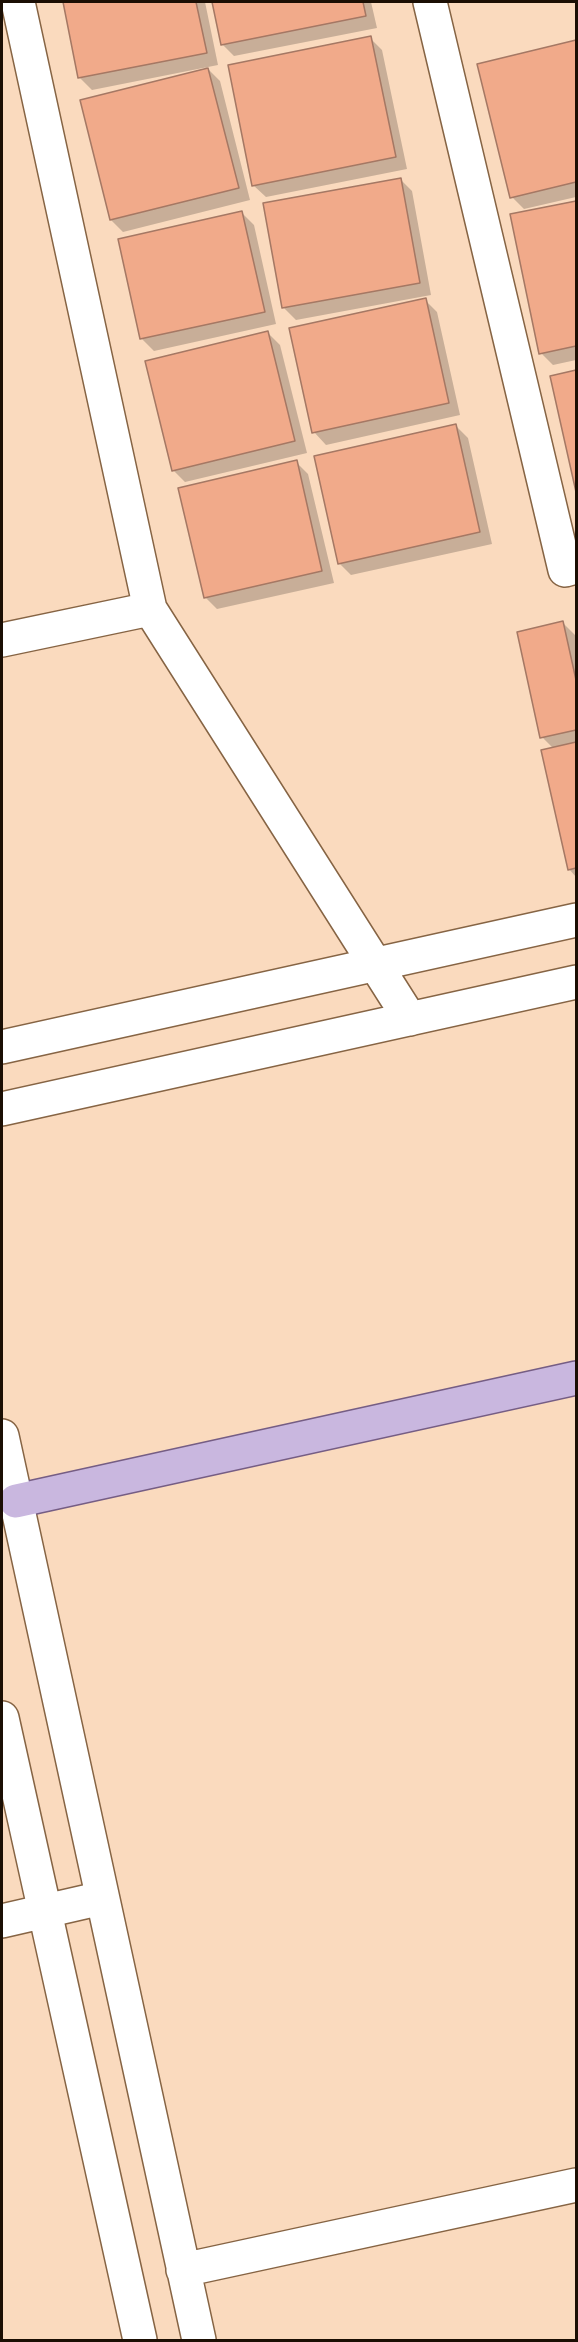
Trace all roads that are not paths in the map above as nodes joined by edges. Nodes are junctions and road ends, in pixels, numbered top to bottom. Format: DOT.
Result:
graph roads {
  1 [pos="430,2"];
  2 [pos="14,15"];
  3 [pos="576,567"];
  4 [pos="150,609"];
  5 [pos="2,640"];
  6 [pos="576,920"];
  7 [pos="375,965"];
  8 [pos="576,982"];
  9 [pos="410,1019"];
  10 [pos="2,1047"];
  11 [pos="2,1109"];
  12 [pos="576,1378"];
  13 [pos="2,1436"];
  14 [pos="16,1501"];
  15 [pos="2,1718"];
  16 [pos="102,1898"];
  17 [pos="44,1911"];
  18 [pos="2,1921"];
  19 [pos="576,2185"];
  20 [pos="183,2270"];
  21 [pos="140,2340"];
  22 [pos="199,2340"];
  1 -- 3 [label="street"];
  2 -- 4 [label="street"];
  4 -- 5 [label="street"];
  4 -- 7 [label="street"];
  6 -- 7 [label="street"];
  7 -- 9 [label="street"];
  7 -- 10 [label="street"];
  8 -- 9 [label="street"];
  9 -- 11 [label="street"];
  12 -- 14 [label="main road"];
  13 -- 14 [label="street"];
  14 -- 16 [label="street"];
  15 -- 17 [label="street"];
  16 -- 17 [label="street"];
  16 -- 20 [label="street"];
  17 -- 18 [label="street"];
  17 -- 21 [label="street"];
  19 -- 20 [label="street"];
  20 -- 22 [label="street"];
}
